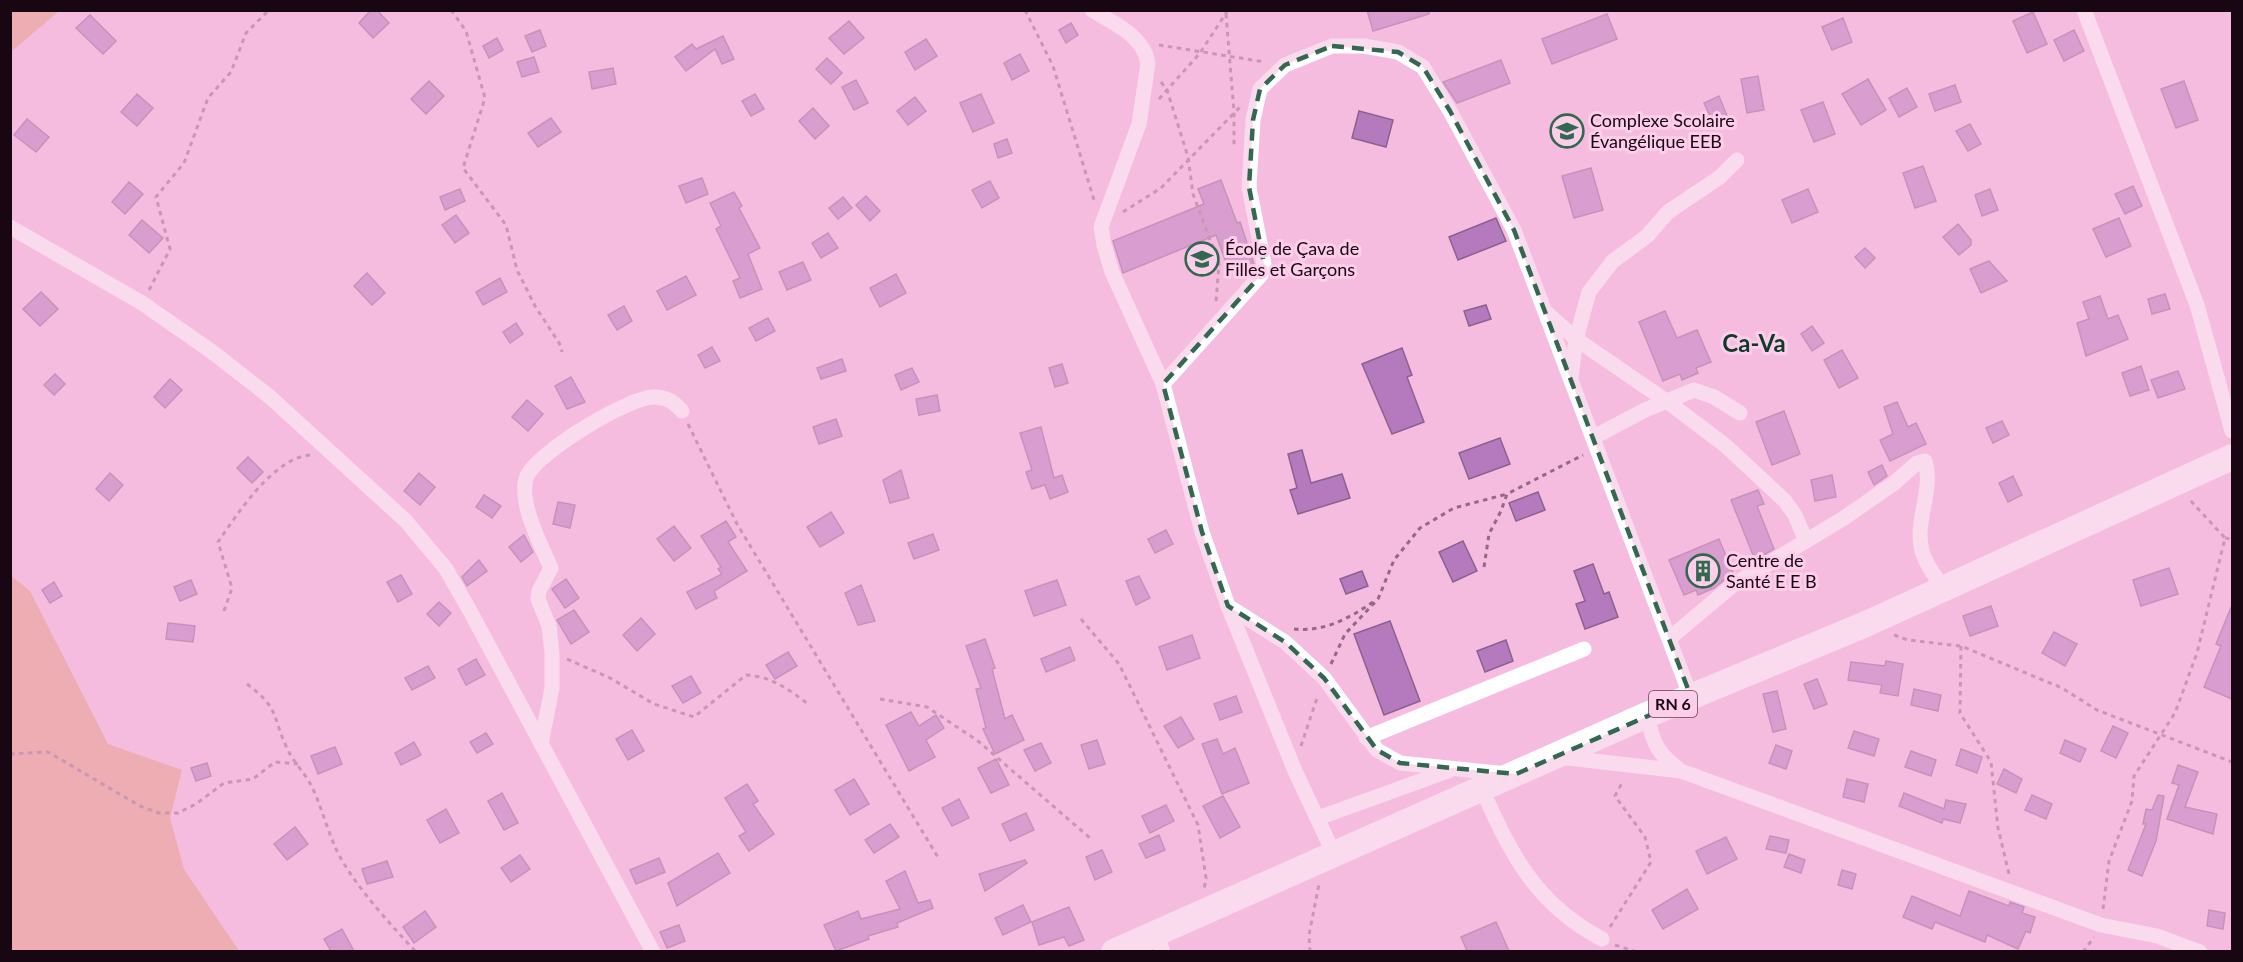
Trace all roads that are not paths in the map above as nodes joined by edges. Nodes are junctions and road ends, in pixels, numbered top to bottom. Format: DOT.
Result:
graph roads {
  1 [pos="1092,10"];
  2 [pos="2084,10"];
  3 [pos="1737,160"];
  4 [pos="10,227"];
  5 [pos="1545,311"];
  6 [pos="1576,339"];
  7 [pos="1571,379"];
  8 [pos="1163,384"];
  9 [pos="1666,401"];
  10 [pos="682,411"];
  11 [pos="1740,413"];
  12 [pos="2232,431"];
  13 [pos="1596,442"];
  14 [pos="2232,457"];
  15 [pos="1806,541"];
  16 [pos="1943,589"];
  17 [pos="1228,606"];
  18 [pos="1670,638"];
  19 [pos="1584,649"];
  20 [pos="1691,697"];
  21 [pos="1647,715"];
  22 [pos="1366,738"];
  23 [pos="541,744"];
  24 [pos="1556,756"];
  25 [pos="1450,770"];
  26 [pos="1681,771"];
  27 [pos="1516,774"];
  28 [pos="1482,789"];
  29 [pos="1318,818"];
  30 [pos="1329,857"];
  31 [pos="1605,941"];
  32 [pos="1160,942"];
  33 [pos="653,951"];
  34 [pos="1114,951"];
  35 [pos="2200,951"];
  1 -- 8 [label="street"];
  2 -- 12 [label="street"];
  3 -- 6 [label="street"];
  4 -- 23 [label="street"];
  5 -- 6 [label="street"];
  5 -- 7 [label="street"];
  5 -- 8 [label="street"];
  6 -- 7 [label="street"];
  6 -- 9 [label="street"];
  7 -- 13 [label="street"];
  8 -- 17 [label="street"];
  9 -- 11 [label="street"];
  9 -- 13 [label="street"];
  9 -- 15 [label="street"];
  10 -- 23 [label="street"];
  13 -- 18 [label="street"];
  14 -- 16 [label="main road, RN 6"];
  15 -- 16 [label="street"];
  15 -- 18 [label="street"];
  16 -- 20 [label="main road, RN 6"];
  17 -- 22 [label="street"];
  17 -- 29 [label="street"];
  18 -- 20 [label="street"];
  19 -- 22 [label="street"];
  20 -- 21 [label="main road, RN 6"];
  21 -- 24 [label="main road, RN 6"];
  21 -- 26 [label="street"];
  22 -- 25 [label="street"];
  23 -- 33 [label="street"];
  24 -- 26 [label="street"];
  24 -- 27 [label="main road, RN 6"];
  25 -- 27 [label="street"];
  25 -- 29 [label="street"];
  26 -- 35 [label="street"];
  27 -- 28 [label="main road, RN 6"];
  28 -- 30 [label="main road, RN 6"];
  28 -- 31 [label="street"];
  29 -- 30 [label="street"];
  30 -- 32 [label="main road, RN 6"];
  32 -- 34 [label="main road, RN 6"];
}
